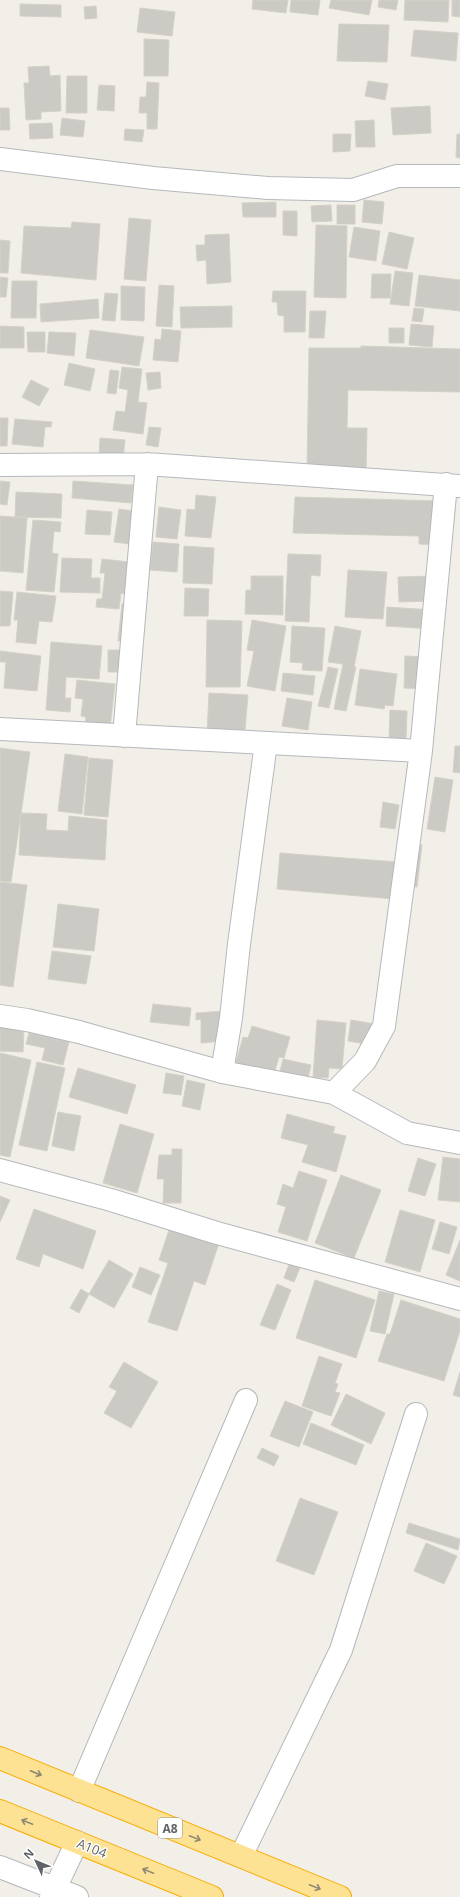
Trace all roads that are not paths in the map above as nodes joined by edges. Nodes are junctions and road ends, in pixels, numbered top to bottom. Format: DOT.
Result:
graph roads {
  1 [pos="0,159"];
  2 [pos="460,176"];
  3 [pos="147,464"];
  4 [pos="0,465"];
  5 [pos="453,485"];
  6 [pos="0,729"];
  7 [pos="124,736"];
  8 [pos="266,743"];
  9 [pos="421,751"];
  10 [pos="0,1016"];
  11 [pos="222,1072"];
  12 [pos="334,1094"];
  13 [pos="460,1142"];
  14 [pos="0,1170"];
  15 [pos="460,1299"];
  16 [pos="246,1400"];
  17 [pos="416,1414"];
  18 [pos="0,1758"];
  19 [pos="80,1791"];
  20 [pos="0,1811"];
  21 [pos="77,1842"];
  22 [pos="241,1856"];
  23 [pos="0,1867"];
  24 [pos="53,1893"];
  25 [pos="77,1897"];
  26 [pos="212,1897"];
  27 [pos="340,1897"];
  1 -- 2 [label="street"];
  3 -- 4 [label="street"];
  3 -- 5 [label="street"];
  3 -- 7 [label="street"];
  5 -- 9 [label="street"];
  6 -- 7 [label="street"];
  7 -- 8 [label="street"];
  8 -- 9 [label="street"];
  8 -- 11 [label="street"];
  9 -- 12 [label="street"];
  10 -- 11 [label="street"];
  11 -- 12 [label="street"];
  12 -- 13 [label="street"];
  14 -- 15 [label="street"];
  16 -- 19 [label="street"];
  17 -- 22 [label="street"];
  18 -- 19 [label="highway, A8, one-way"];
  19 -- 22 [label="highway, A8, one-way"];
  21 -- 20 [label="highway, A104, one-way"];
  21 -- 24 [label="street"];
  26 -- 21 [label="highway, A104, one-way"];
  22 -- 27 [label="highway, A8, one-way"];
  23 -- 24 [label="street"];
  24 -- 25 [label="street"];
}
